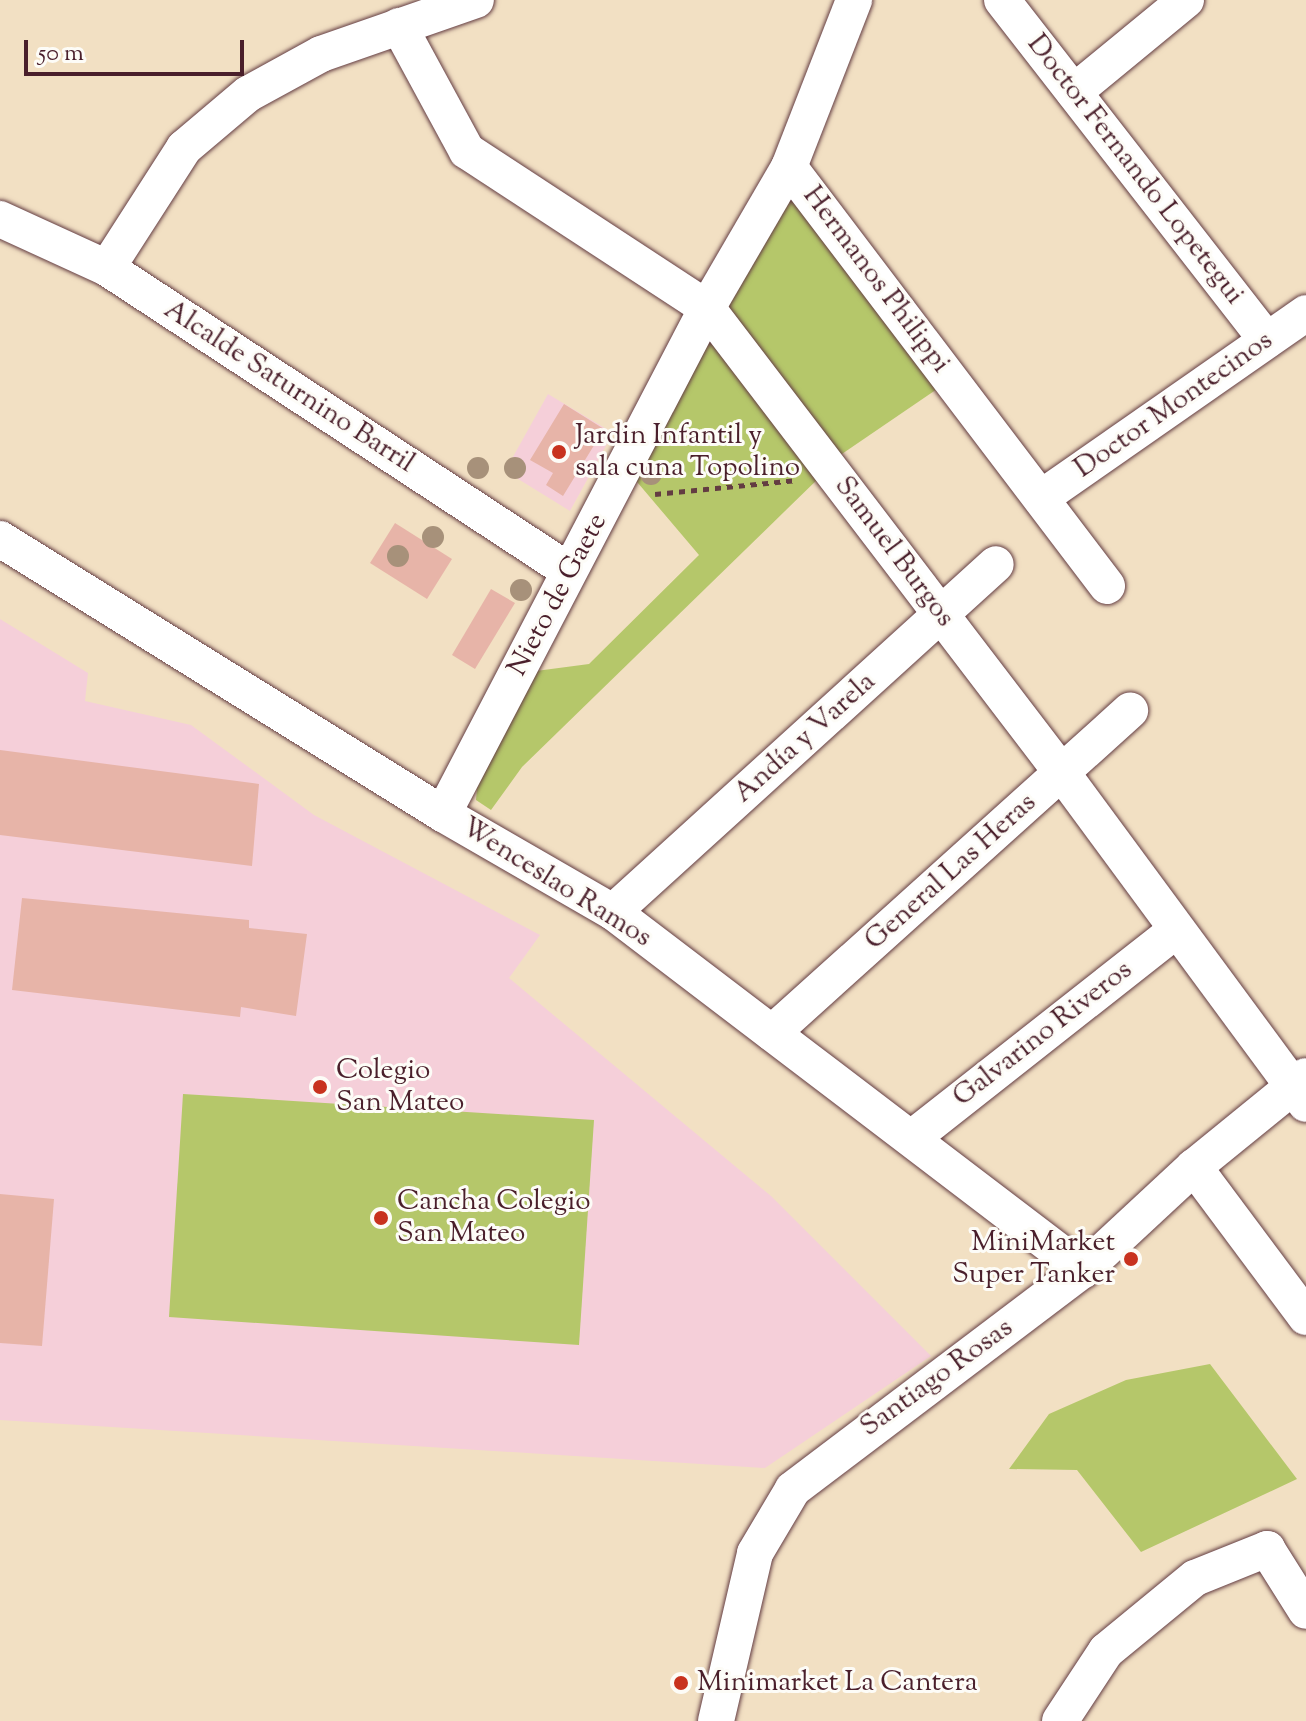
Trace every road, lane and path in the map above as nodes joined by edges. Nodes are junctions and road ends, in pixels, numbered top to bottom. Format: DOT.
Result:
graph roads {
  1 [pos="476,0"];
  2 [pos="854,0"];
  3 [pos="1002,0"];
  4 [pos="1186,0"];
  5 [pos="399,26"];
  6 [pos="1074,92"];
  7 [pos="789,167"];
  8 [pos="0,219"];
  9 [pos="107,268"];
  10 [pos="707,308"];
  11 [pos="1306,313"];
  12 [pos="1267,340"];
  13 [pos="812,479"];
  14 [pos="655,494"];
  15 [pos="1041,498"];
  16 [pos="0,539"];
  17 [pos="996,564"];
  18 [pos="569,571"];
  19 [pos="1107,586"];
  20 [pos="941,614"];
  21 [pos="1130,711"];
  22 [pos="1062,773"];
  23 [pos="443,814"];
  24 [pos="613,912"];
  25 [pos="1175,931"];
  26 [pos="772,1033"];
  27 [pos="1302,1089"];
  28 [pos="912,1138"];
  29 [pos="1194,1167"];
  30 [pos="1083,1270"];
  31 [pos="1306,1317"];
  32 [pos="1306,1611"];
  33 [pos="716,1721"];
  34 [pos="1060,1721"];
  1 -- 5 [label="street"];
  2 -- 7 [label="street, Hermanos Philippi"];
  3 -- 6 [label="street, Doctor Fernando Lopetegui"];
  4 -- 6 [label="street"];
  5 -- 9 [label="street"];
  5 -- 10 [label="street, Samuel Burgos"];
  6 -- 12 [label="street, Doctor Fernando Lopetegui"];
  7 -- 10 [label="street, Nieto de Gaete"];
  7 -- 15 [label="street, Hermanos Philippi"];
  8 -- 9 [label="street, Alcalde Saturnino Barril"];
  9 -- 18 [label="street, Alcalde Saturnino Barril"];
  10 -- 18 [label="street, Nieto de Gaete"];
  10 -- 20 [label="street, Samuel Burgos"];
  11 -- 12 [label="street, Doctor Montecinos"];
  12 -- 15 [label="street, Doctor Montecinos"];
  13 -- 14 [label="path"];
  15 -- 19 [label="street, Hermanos Philippi"];
  16 -- 23 [label="street, Wenceslao Ramos"];
  17 -- 20 [label="street, Andía y Varela"];
  18 -- 23 [label="street, Nieto de Gaete"];
  20 -- 22 [label="street, Samuel Burgos"];
  20 -- 24 [label="street, Andía y Varela"];
  21 -- 22 [label="street, General Las Heras"];
  22 -- 25 [label="street, Samuel Burgos"];
  22 -- 26 [label="street, General Las Heras"];
  23 -- 24 [label="street, Wenceslao Ramos"];
  24 -- 26 [label="street, Wenceslao Ramos"];
  25 -- 27 [label="street, Samuel Burgos"];
  25 -- 28 [label="street, Galvarino Riveros"];
  26 -- 28 [label="street, Wenceslao Ramos"];
  27 -- 29 [label="street, Santiago Rosas"];
  28 -- 30 [label="street, Wenceslao Ramos"];
  29 -- 30 [label="street, Santiago Rosas"];
  29 -- 31 [label="street"];
  30 -- 33 [label="street, Santiago Rosas"];
  32 -- 34 [label="street"];
}
